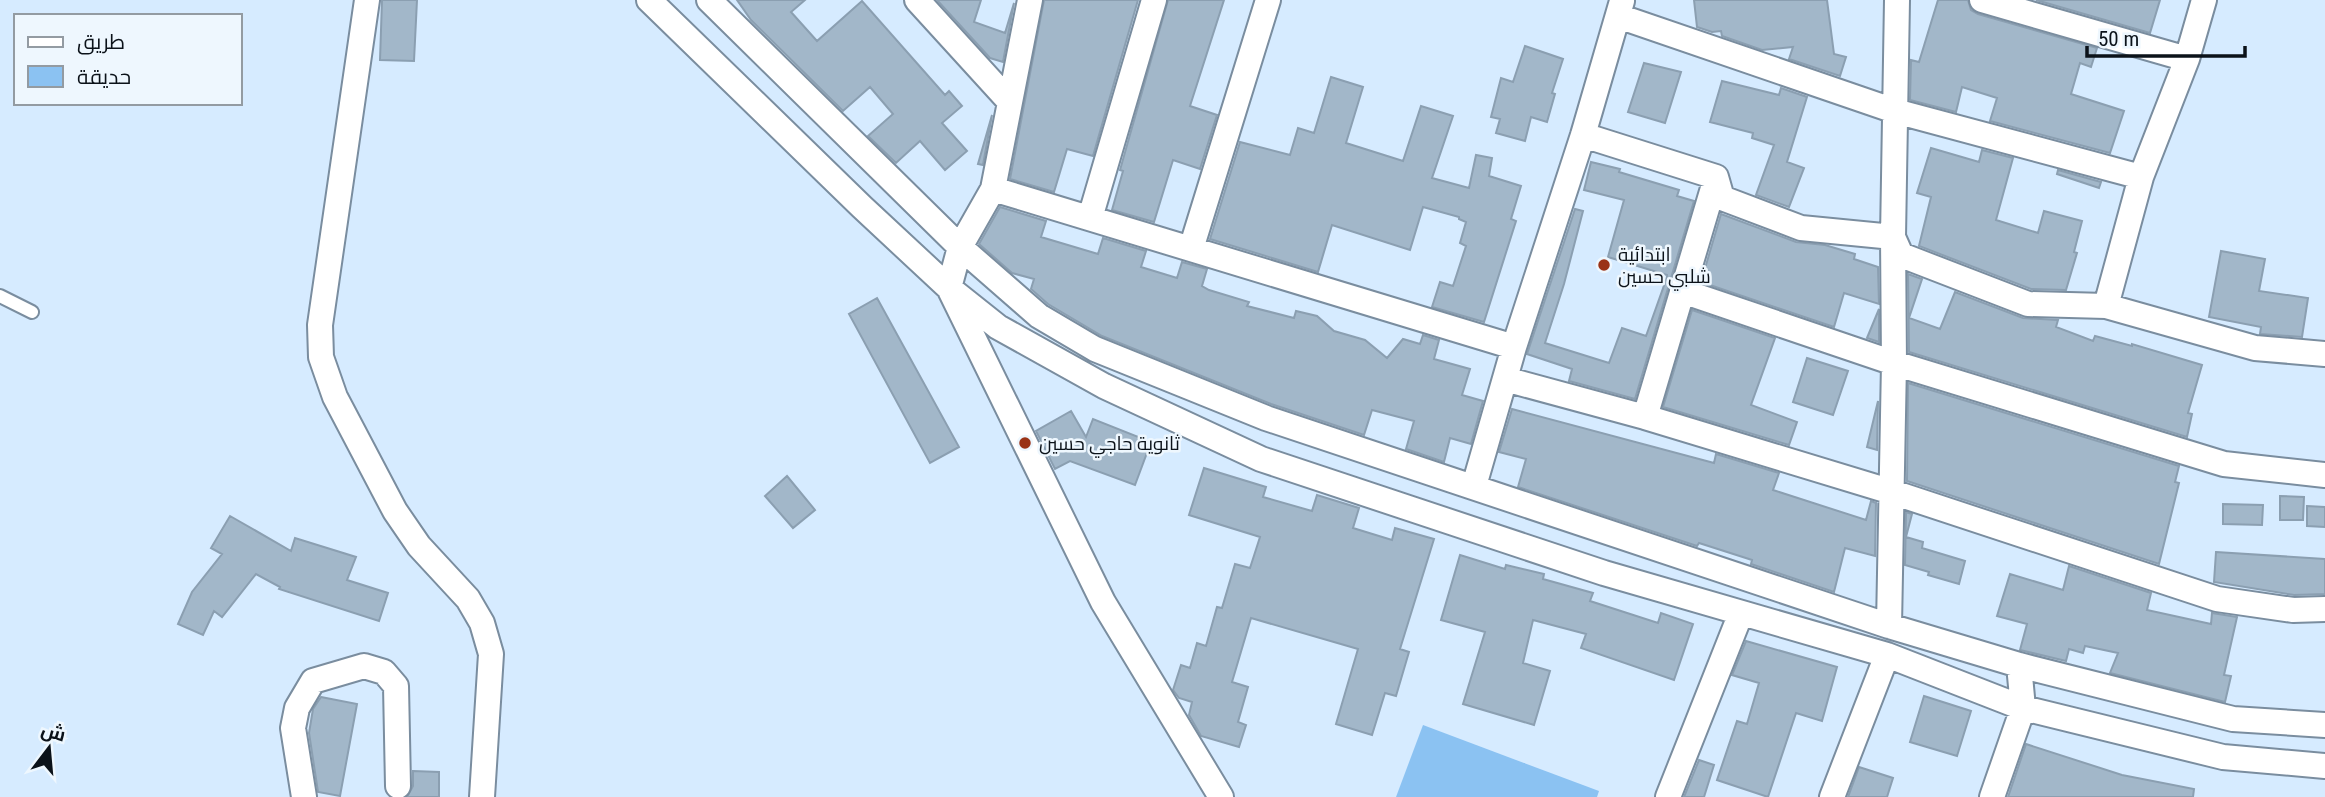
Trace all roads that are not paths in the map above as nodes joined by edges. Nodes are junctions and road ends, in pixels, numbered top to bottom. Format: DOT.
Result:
graph roads {
  1 [pos="368,0"];
  2 [pos="649,0"];
  3 [pos="917,0"];
  4 [pos="1030,0"];
  5 [pos="1154,0"];
  6 [pos="1268,0"];
  7 [pos="1897,0"];
  8 [pos="1983,0"];
  9 [pos="2204,0"];
  10 [pos="722,5"];
  11 [pos="1620,8"];
  12 [pos="2187,58"];
  13 [pos="1010,102"];
  14 [pos="1895,111"];
  15 [pos="1583,135"];
  16 [pos="1716,177"];
  17 [pos="2141,177"];
  18 [pos="993,189"];
  19 [pos="1090,218"];
  20 [pos="1893,237"];
  21 [pos="960,247"];
  22 [pos="1191,249"];
  23 [pos="949,288"];
  24 [pos="1682,291"];
  25 [pos="0,296"];
  26 [pos="2106,306"];
  27 [pos="32,312"];
  28 [pos="1514,347"];
  29 [pos="2325,354"];
  30 [pos="1894,363"];
  31 [pos="1505,379"];
  32 [pos="1645,416"];
  33 [pos="2325,475"];
  34 [pos="1474,486"];
  35 [pos="1892,492"];
  36 [pos="2325,608"];
  37 [pos="1741,613"];
  38 [pos="1889,626"];
  39 [pos="1888,655"];
  40 [pos="2019,665"];
  41 [pos="2023,708"];
  42 [pos="2325,725"];
  43 [pos="2325,766"];
  44 [pos="398,786"];
  45 [pos="304,797"];
  46 [pos="482,797"];
  47 [pos="1221,797"];
  48 [pos="1668,797"];
  49 [pos="1832,797"];
  50 [pos="1992,797"];
  1 -- 46 [label="street"];
  2 -- 23 [label="street"];
  3 -- 13 [label="street"];
  4 -- 13 [label="street"];
  5 -- 19 [label="street"];
  6 -- 22 [label="street"];
  7 -- 14 [label="street"];
  8 -- 12 [label="street"];
  9 -- 12 [label="street"];
  10 -- 21 [label="street"];
  11 -- 14 [label="street"];
  11 -- 15 [label="street"];
  12 -- 17 [label="street"];
  13 -- 18 [label="street"];
  14 -- 17 [label="street"];
  14 -- 20 [label="street"];
  15 -- 16 [label="street"];
  15 -- 28 [label="street"];
  16 -- 20 [label="street"];
  16 -- 24 [label="street"];
  17 -- 26 [label="street"];
  18 -- 19 [label="street"];
  18 -- 21 [label="street"];
  19 -- 22 [label="street"];
  20 -- 26 [label="street"];
  20 -- 30 [label="street"];
  21 -- 23 [label="street"];
  21 -- 34 [label="street"];
  22 -- 28 [label="street"];
  23 -- 37 [label="street"];
  23 -- 47 [label="street"];
  24 -- 30 [label="street"];
  24 -- 32 [label="street"];
  25 -- 27 [label="lane"];
  26 -- 29 [label="street"];
  28 -- 31 [label="street"];
  30 -- 33 [label="street"];
  30 -- 35 [label="street"];
  31 -- 32 [label="street"];
  31 -- 34 [label="street"];
  32 -- 35 [label="street"];
  34 -- 38 [label="street"];
  35 -- 36 [label="street"];
  35 -- 38 [label="street"];
  37 -- 39 [label="street"];
  37 -- 48 [label="street"];
  38 -- 40 [label="street"];
  39 -- 41 [label="street"];
  39 -- 49 [label="street"];
  40 -- 41 [label="street"];
  40 -- 42 [label="street"];
  41 -- 43 [label="street"];
  41 -- 50 [label="street"];
  44 -- 45 [label="street"];
}
